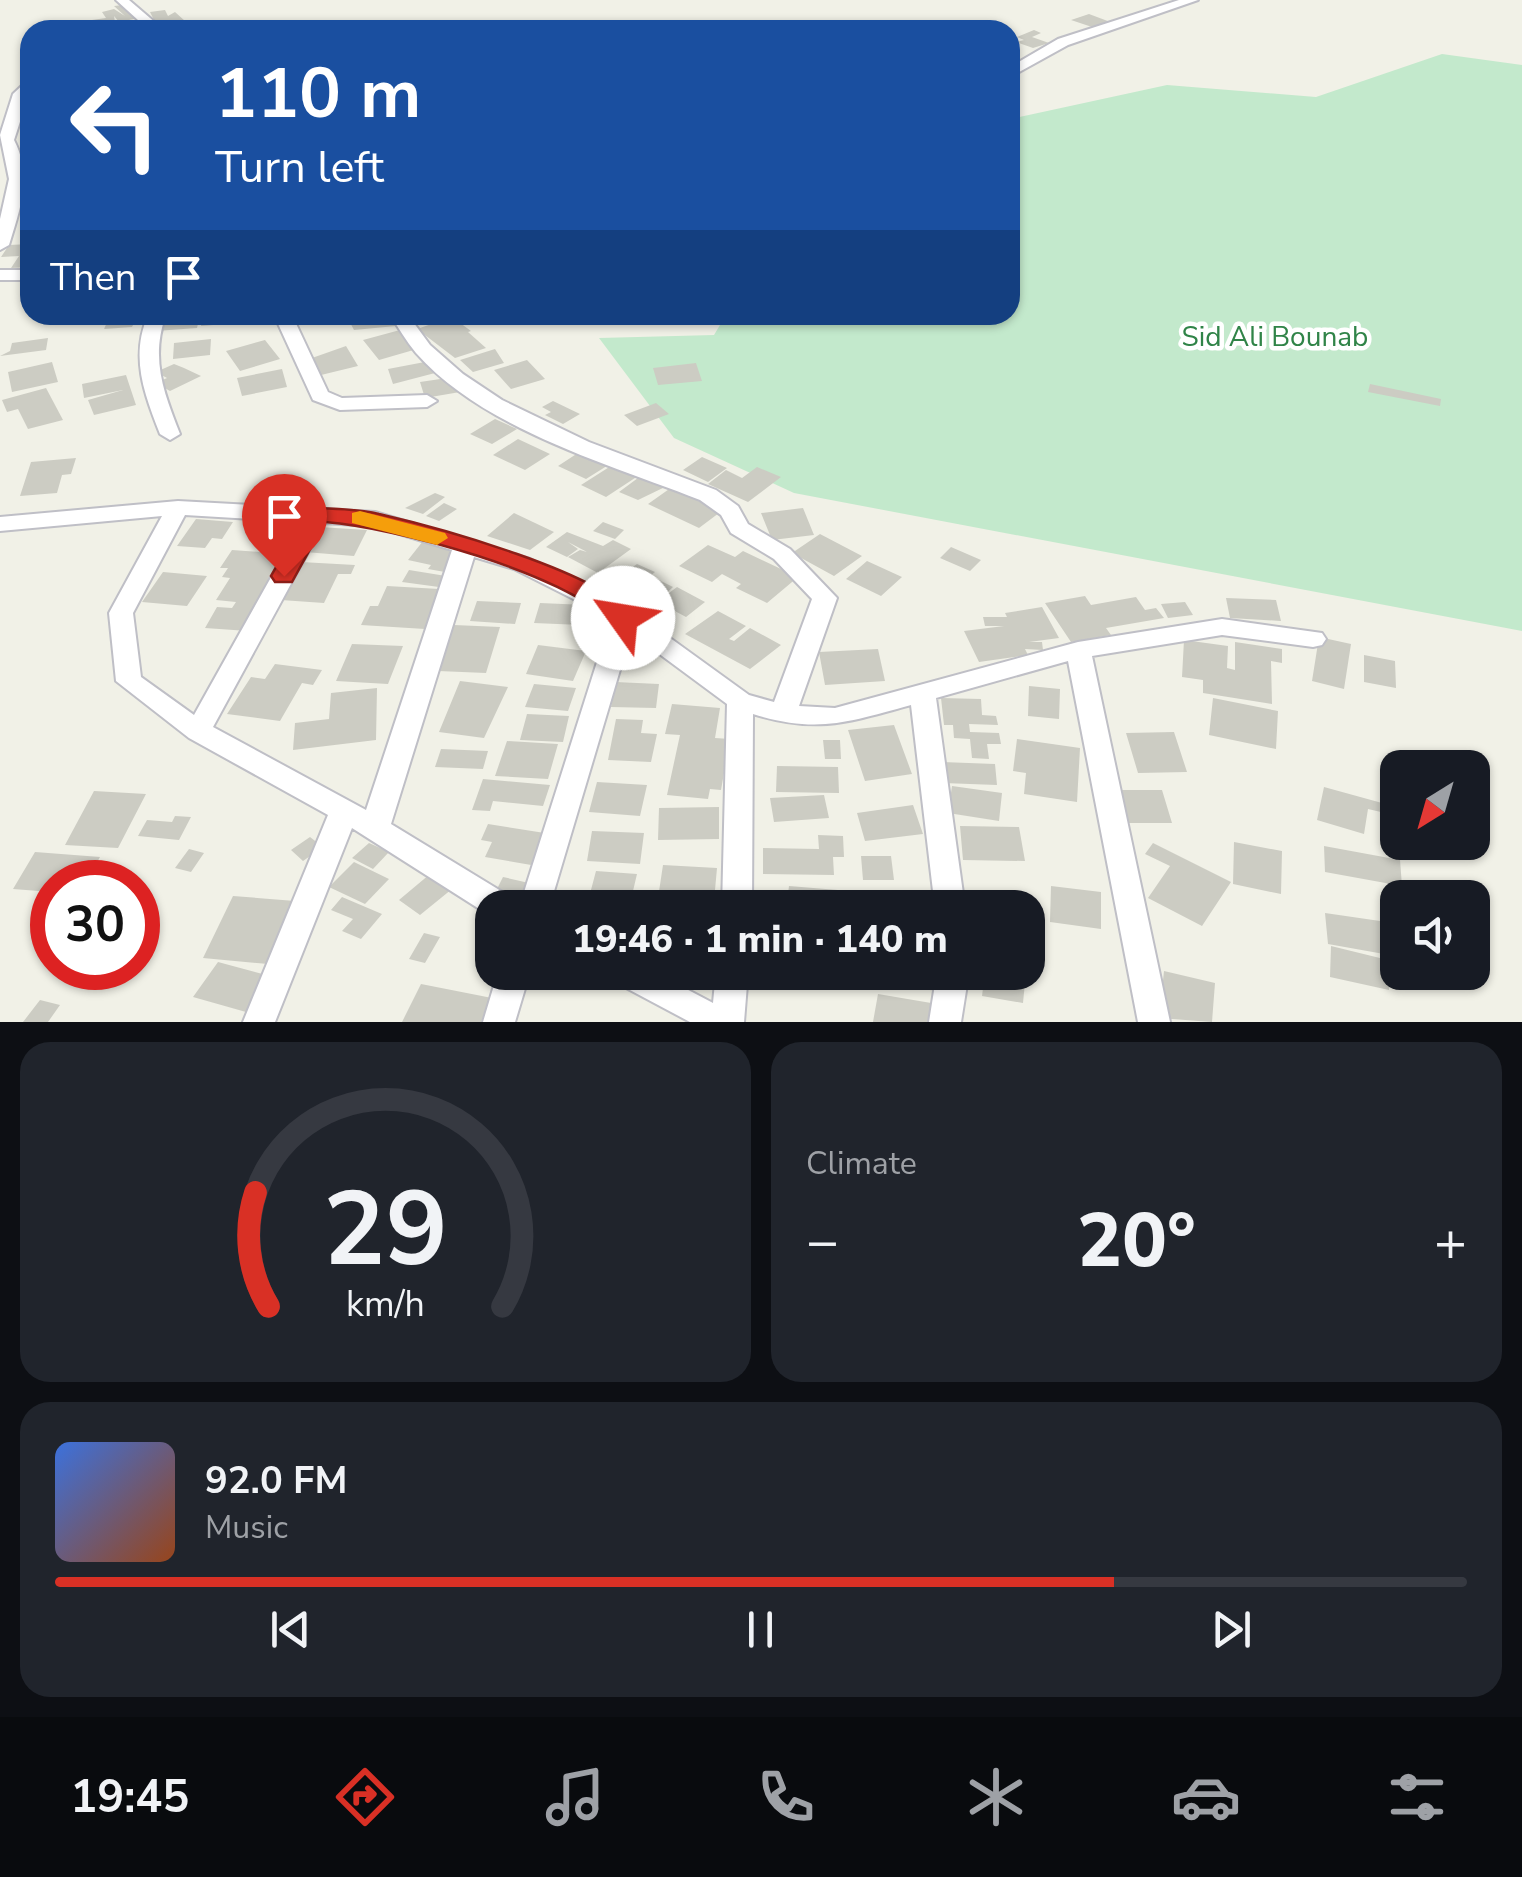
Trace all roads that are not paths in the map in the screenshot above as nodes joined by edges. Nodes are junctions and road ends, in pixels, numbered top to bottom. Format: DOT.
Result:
graph roads {
  1 [pos="122,0"];
  2 [pos="1192,0"];
  3 [pos="145,20"];
  4 [pos="1020,67"];
  5 [pos="20,94"];
  6 [pos="20,165"];
  7 [pos="20,194"];
  8 [pos="0,245"];
  9 [pos="152,325"];
  10 [pos="288,325"];
  11 [pos="406,325"];
  12 [pos="427,400"];
  13 [pos="170,434"];
  14 [pos="178,508"];
  15 [pos="318,515"];
  16 [pos="0,524"];
  17 [pos="466,547"];
  18 [pos="623,618"];
  19 [pos="1312,639"];
  20 [pos="1078,650"];
  21 [pos="923,696"];
  22 [pos="740,701"];
  23 [pos="783,714"];
  24 [pos="198,731"];
  25 [pos="344,812"];
  26 [pos="376,828"];
  27 [pos="475,890"];
  28 [pos="540,890"];
  29 [pos="737,890"];
  30 [pos="948,890"];
  31 [pos="509,990"];
  32 [pos="659,990"];
  33 [pos="731,990"];
  34 [pos="950,990"];
  35 [pos="259,1022"];
  36 [pos="499,1022"];
  37 [pos="720,1022"];
  38 [pos="728,1022"];
  39 [pos="944,1022"];
  40 [pos="1154,1022"];
  1 -- 3 [label="street"];
  2 -- 4 [label="street"];
  5 -- 6 [label="street"];
  7 -- 8 [label="street"];
  9 -- 13 [label="street"];
  10 -- 12 [label="street"];
  11 -- 23 [label="street"];
  14 -- 15 [label="street"];
  14 -- 16 [label="street"];
  14 -- 24 [label="street"];
  15 -- 17 [label="street"];
  15 -- 24 [label="street"];
  17 -- 18 [label="street"];
  17 -- 26 [label="street"];
  18 -- 22 [label="street"];
  18 -- 28 [label="street"];
  19 -- 20 [label="street"];
  20 -- 21 [label="street"];
  20 -- 40 [label="street"];
  21 -- 23 [label="street"];
  21 -- 30 [label="street"];
  22 -- 23 [label="street"];
  22 -- 29 [label="street"];
  24 -- 25 [label="street"];
  25 -- 26 [label="street"];
  25 -- 35 [label="street"];
  26 -- 27 [label="street"];
  31 -- 36 [label="street"];
  32 -- 37 [label="street"];
  33 -- 38 [label="street"];
  34 -- 39 [label="street"];
}
